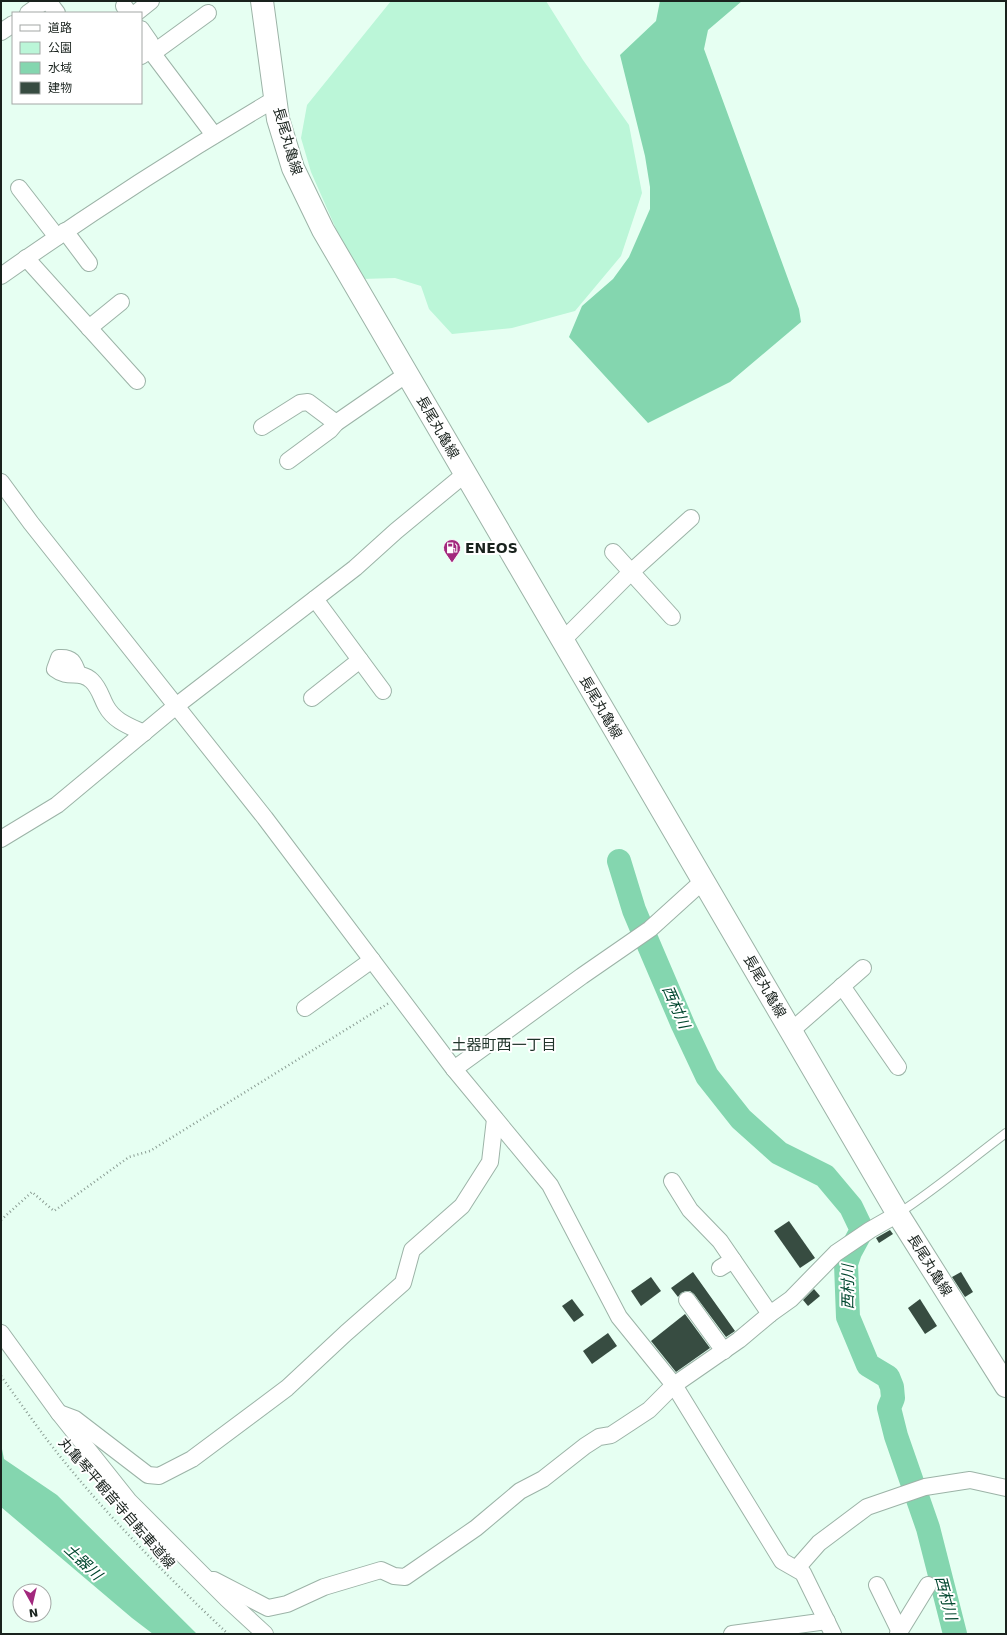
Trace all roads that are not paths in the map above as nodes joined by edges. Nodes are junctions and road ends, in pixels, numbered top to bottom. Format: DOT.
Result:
graph roads {
  1 [pos="47,1"];
  2 [pos="151,1"];
  3 [pos="262,1"];
  4 [pos="130,11"];
  5 [pos="30,12"];
  6 [pos="56,12"];
  7 [pos="208,13"];
  8 [pos="12,25"];
  9 [pos="142,30"];
  10 [pos="1,32"];
  11 [pos="148,53"];
  12 [pos="275,99"];
  13 [pos="214,135"];
  14 [pos="19,188"];
  15 [pos="61,234"];
  16 [pos="26,258"];
  17 [pos="89,262"];
  18 [pos="1,276"];
  19 [pos="121,302"];
  20 [pos="89,328"];
  21 [pos="407,374"];
  22 [pos="137,381"];
  23 [pos="336,423"];
  24 [pos="262,427"];
  25 [pos="288,461"];
  26 [pos="465,474"];
  27 [pos="1,482"];
  28 [pos="691,518"];
  29 [pos="613,552"];
  30 [pos="631,572"];
  31 [pos="315,599"];
  32 [pos="672,617"];
  33 [pos="563,640"];
  34 [pos="360,660"];
  35 [pos="78,674"];
  36 [pos="383,691"];
  37 [pos="312,698"];
  38 [pos="176,706"];
  39 [pos="144,733"];
  40 [pos="1,839"];
  41 [pos="703,881"];
  42 [pos="372,960"];
  43 [pos="863,968"];
  44 [pos="842,986"];
  45 [pos="305,1008"];
  46 [pos="791,1031"];
  47 [pos="898,1067"];
  48 [pos="454,1069"];
  49 [pos="495,1120"];
  50 [pos="1006,1133"];
  51 [pos="672,1182"];
  52 [pos="898,1214"];
  53 [pos="687,1300"];
  54 [pos="770,1314"];
  55 [pos="1,1333"];
  56 [pos="724,1351"];
  57 [pos="674,1385"];
  58 [pos="1006,1386"];
  59 [pos="59,1413"];
  60 [pos="1006,1488"];
  61 [pos="797,1568"];
  62 [pos="209,1580"];
  63 [pos="877,1585"];
  64 [pos="928,1585"];
  65 [pos="830,1627"];
  66 [pos="899,1633"];
  67 [pos="265,1634"];
  68 [pos="732,1634"];
  1 -- 5 [label="street"];
  1 -- 6 [label="street"];
  2 -- 4 [label="street"];
  3 -- 12 [label="main road, 長尾丸亀線"];
  7 -- 11 [label="street"];
  8 -- 10 [label="street"];
  9 -- 11 [label="street"];
  11 -- 13 [label="street"];
  12 -- 13 [label="street"];
  12 -- 21 [label="main road, 長尾丸亀線"];
  13 -- 15 [label="street"];
  14 -- 15 [label="street"];
  15 -- 16 [label="street"];
  15 -- 17 [label="street"];
  16 -- 18 [label="street"];
  16 -- 20 [label="street"];
  19 -- 20 [label="street"];
  20 -- 22 [label="street"];
  21 -- 23 [label="street"];
  21 -- 26 [label="main road, 長尾丸亀線"];
  23 -- 24 [label="street"];
  23 -- 25 [label="street"];
  26 -- 31 [label="street"];
  26 -- 33 [label="main road, 長尾丸亀線"];
  27 -- 38 [label="street"];
  28 -- 30 [label="street"];
  29 -- 30 [label="street"];
  30 -- 32 [label="street"];
  30 -- 33 [label="street"];
  31 -- 34 [label="street"];
  31 -- 38 [label="street"];
  33 -- 41 [label="main road, 長尾丸亀線"];
  34 -- 36 [label="street"];
  34 -- 37 [label="street"];
  35 -- 39 [label="street"];
  38 -- 39 [label="street"];
  38 -- 42 [label="street"];
  39 -- 40 [label="street"];
  41 -- 46 [label="main road, 長尾丸亀線"];
  41 -- 48 [label="street"];
  42 -- 45 [label="street"];
  42 -- 48 [label="street"];
  43 -- 44 [label="street"];
  44 -- 46 [label="street"];
  44 -- 47 [label="street"];
  46 -- 52 [label="main road, 長尾丸亀線"];
  48 -- 49 [label="street"];
  49 -- 57 [label="street"];
  49 -- 59 [label="street"];
  50 -- 52 [label="lane"];
  51 -- 54 [label="street"];
  52 -- 54 [label="street"];
  52 -- 58 [label="main road, 長尾丸亀線"];
  53 -- 56 [label="street"];
  54 -- 56 [label="street"];
  55 -- 59 [label="street"];
  56 -- 57 [label="street"];
  57 -- 61 [label="street"];
  57 -- 62 [label="street"];
  59 -- 62 [label="street"];
  60 -- 61 [label="street"];
  61 -- 65 [label="street"];
  62 -- 67 [label="street"];
  63 -- 66 [label="street"];
  64 -- 66 [label="street"];
  65 -- 68 [label="street"];
}
